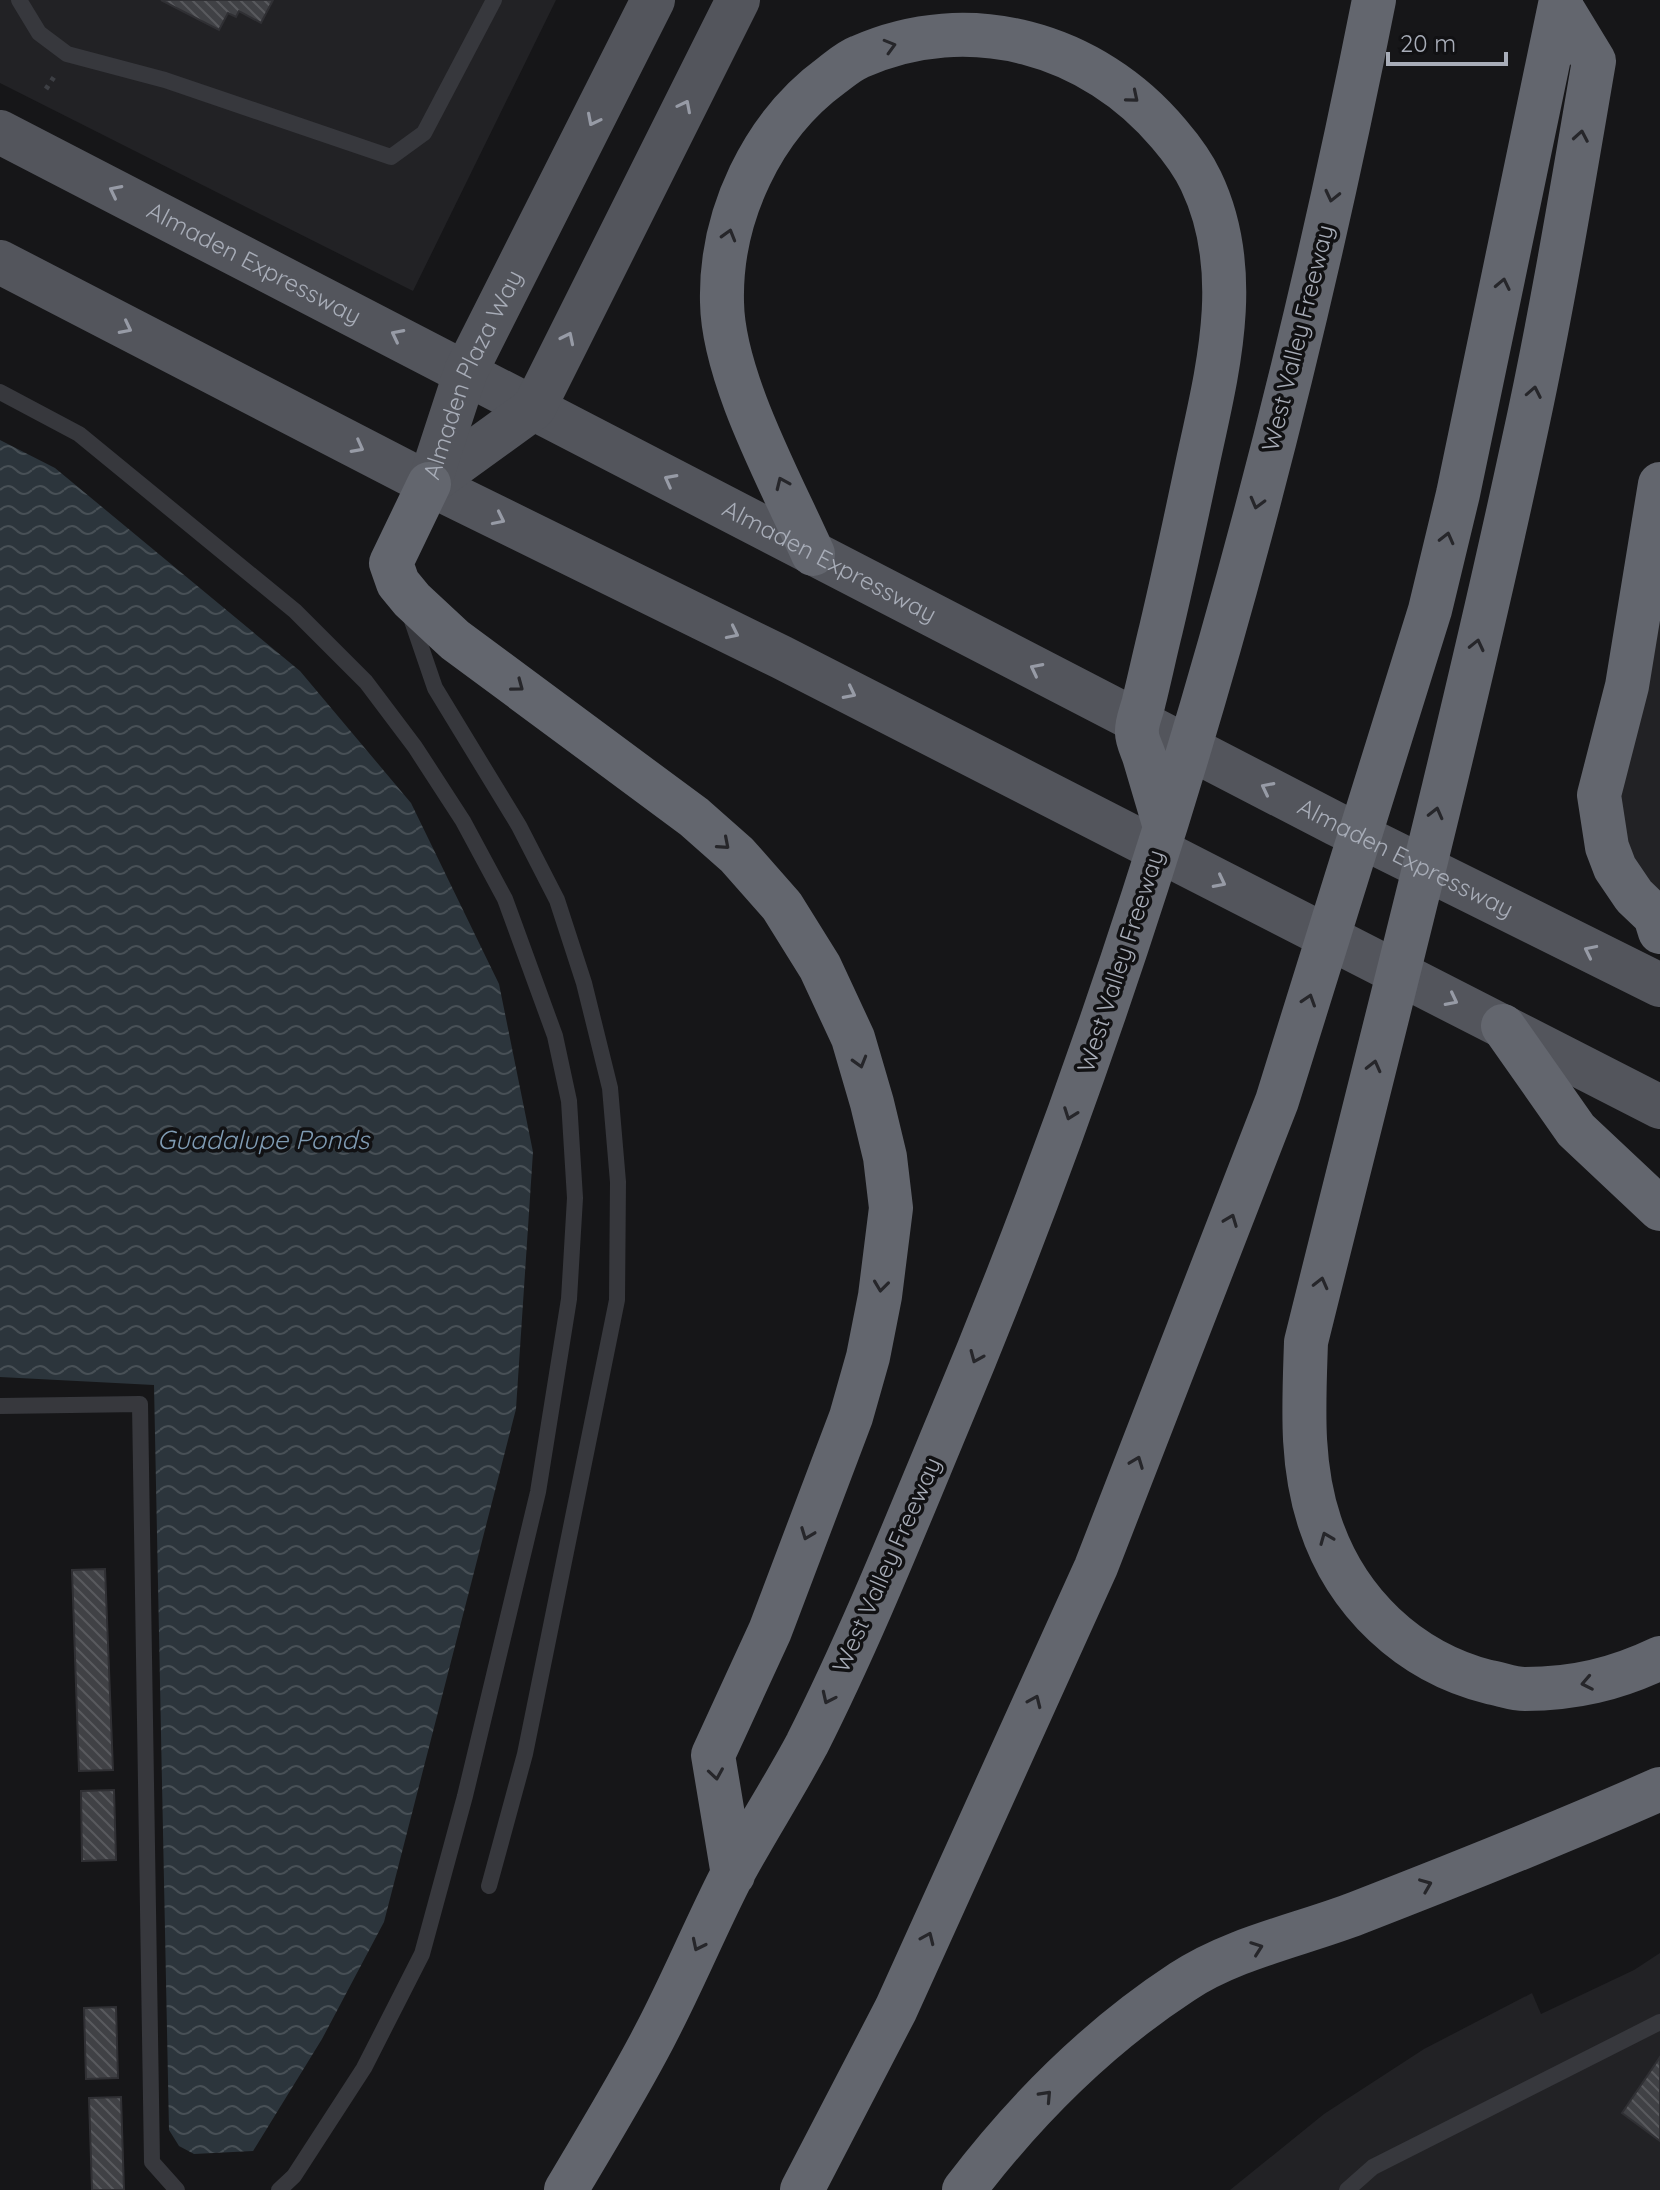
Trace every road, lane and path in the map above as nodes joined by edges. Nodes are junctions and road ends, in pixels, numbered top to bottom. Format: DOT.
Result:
graph roads {
  1 [pos="19,0"];
  2 [pos="494,0"];
  3 [pos="653,0"];
  4 [pos="738,0"];
  5 [pos="1374,0"];
  6 [pos="1560,3"];
  7 [pos="0,132"];
  8 [pos="0,262"];
  9 [pos="466,371"];
  10 [pos="0,392"];
  11 [pos="534,408"];
  12 [pos="429,484"];
  13 [pos="1660,484"];
  14 [pos="813,554"];
  15 [pos="398,583"];
  16 [pos="1165,827"];
  17 [pos="1660,932"];
  18 [pos="1660,985"];
  19 [pos="1503,1026"];
  20 [pos="1660,1107"];
  21 [pos="1660,1209"];
  22 [pos="0,1406"];
  23 [pos="1660,1658"];
  24 [pos="1660,1789"];
  25 [pos="733,1875"];
  26 [pos="489,1886"];
  27 [pos="1660,2022"];
  28 [pos="177,2190"];
  29 [pos="279,2190"];
  30 [pos="566,2190"];
  31 [pos="802,2190"];
  32 [pos="964,2190"];
  33 [pos="1347,2190"];
  1 -- 2 [label="lane"];
  3 -- 9 [label="main road, Almaden Plaza Way, one-way"];
  11 -- 4 [label="main road, Almaden Plaza Way, one-way"];
  5 -- 16 [label="highway, West Valley Freeway, one-way"];
  23 -- 6 [label="highway, one-way"];
  31 -- 6 [label="highway, one-way"];
  9 -- 7 [label="main road, Almaden Expressway, one-way"];
  8 -- 12 [label="main road, one-way"];
  9 -- 11 [label="main road, Almaden Expressway"];
  9 -- 12 [label="main road, Almaden Plaza Way"];
  10 -- 29 [label="lane"];
  11 -- 12 [label="main road, Almaden Plaza Way"];
  14 -- 11 [label="main road, Almaden Expressway, one-way"];
  12 -- 15 [label="highway"];
  12 -- 19 [label="main road, one-way"];
  13 -- 17 [label="highway"];
  14 -- 16 [label="highway, one-way"];
  18 -- 14 [label="main road, Almaden Expressway, one-way"];
  15 -- 25 [label="highway, one-way"];
  15 -- 26 [label="lane"];
  16 -- 25 [label="highway, West Valley Freeway, one-way"];
  19 -- 20 [label="main road"];
  19 -- 21 [label="highway"];
  22 -- 28 [label="lane"];
  32 -- 24 [label="highway, one-way"];
  25 -- 30 [label="highway, West Valley Freeway, one-way"];
  27 -- 33 [label="lane"];
}
